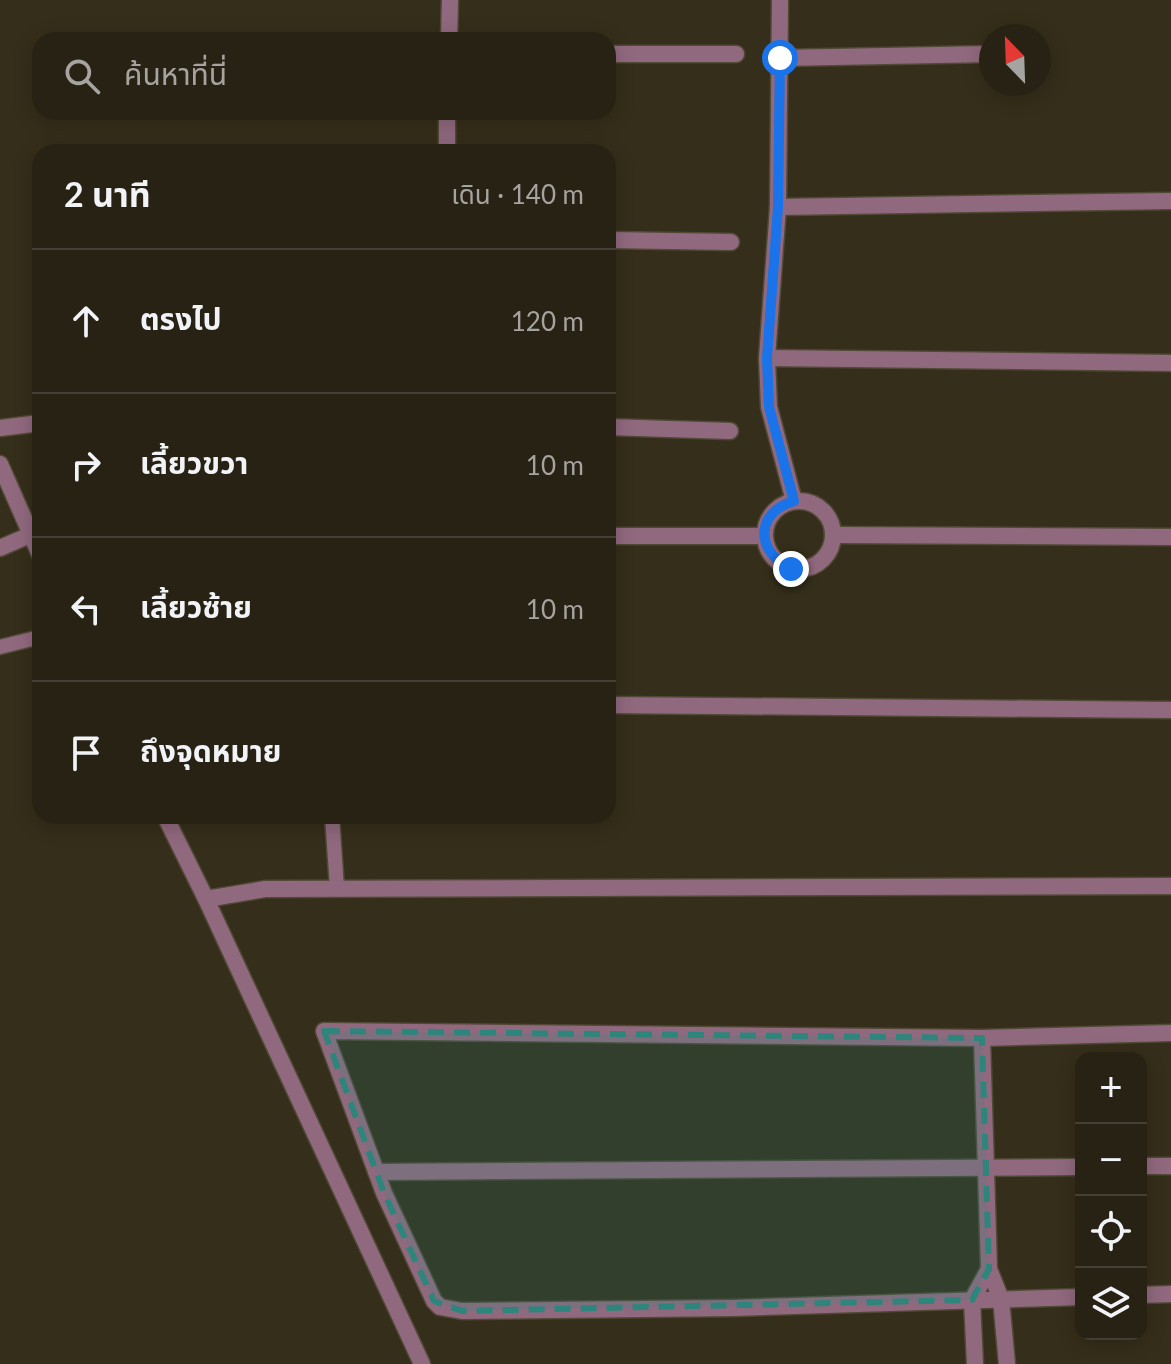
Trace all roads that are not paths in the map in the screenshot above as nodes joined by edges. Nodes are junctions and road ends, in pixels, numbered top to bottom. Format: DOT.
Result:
graph roads {
  1 [pos="450,0"];
  2 [pos="780,0"];
  3 [pos="449,32"];
  4 [pos="616,54"];
  5 [pos="736,54"];
  6 [pos="979,54"];
  7 [pos="780,58"];
  8 [pos="447,120"];
  9 [pos="447,144"];
  10 [pos="1171,201"];
  11 [pos="778,207"];
  12 [pos="616,240"];
  13 [pos="731,242"];
  14 [pos="767,358"];
  15 [pos="1171,363"];
  16 [pos="32,424"];
  17 [pos="616,427"];
  18 [pos="0,428"];
  19 [pos="730,431"];
  20 [pos="0,464"];
  21 [pos="794,501"];
  22 [pos="30,535"];
  23 [pos="833,535"];
  24 [pos="616,536"];
  25 [pos="764,536"];
  26 [pos="1171,537"];
  27 [pos="32,539"];
  28 [pos="0,548"];
  29 [pos="32,639"];
  30 [pos="0,647"];
  31 [pos="616,705"];
  32 [pos="1171,710"];
  33 [pos="169,824"];
  34 [pos="333,824"];
  35 [pos="1171,886"];
  36 [pos="337,888"];
  37 [pos="206,899"];
  38 [pos="1171,1033"];
  39 [pos="982,1038"];
  40 [pos="1147,1166"];
  41 [pos="1171,1166"];
  42 [pos="1075,1167"];
  43 [pos="986,1168"];
  44 [pos="376,1172"];
  45 [pos="989,1269"];
  46 [pos="1171,1294"];
  47 [pos="1147,1295"];
  48 [pos="1075,1297"];
  49 [pos="1001,1299"];
  50 [pos="972,1300"];
  51 [pos="422,1364"];
  52 [pos="975,1364"];
  53 [pos="1007,1364"];
  1 -- 3 [label="street"];
  2 -- 7 [label="street"];
  4 -- 5 [label="street"];
  6 -- 7 [label="street"];
  7 -- 11 [label="street"];
  8 -- 9 [label="street"];
  10 -- 11 [label="street"];
  11 -- 14 [label="street"];
  12 -- 13 [label="street"];
  14 -- 15 [label="street"];
  14 -- 21 [label="street"];
  16 -- 18 [label="street"];
  17 -- 19 [label="street"];
  20 -- 22 [label="street"];
  21 -- 23 [label="street"];
  21 -- 25 [label="street"];
  22 -- 27 [label="street"];
  22 -- 28 [label="street"];
  23 -- 25 [label="street"];
  23 -- 26 [label="street"];
  24 -- 25 [label="street"];
  29 -- 30 [label="lane"];
  31 -- 32 [label="street"];
  33 -- 37 [label="street"];
  34 -- 36 [label="lane"];
  35 -- 36 [label="street"];
  36 -- 37 [label="street"];
  37 -- 51 [label="street"];
  38 -- 39 [label="street"];
  39 -- 43 [label="street"];
  39 -- 44 [label="street"];
  40 -- 41 [label="street"];
  42 -- 43 [label="street"];
  43 -- 44 [label="street"];
  43 -- 45 [label="street"];
  44 -- 50 [label="street"];
  45 -- 49 [label="street"];
  45 -- 50 [label="street"];
  46 -- 47 [label="street"];
  48 -- 49 [label="street"];
  49 -- 50 [label="street"];
  49 -- 53 [label="street"];
  50 -- 52 [label="street"];
}
